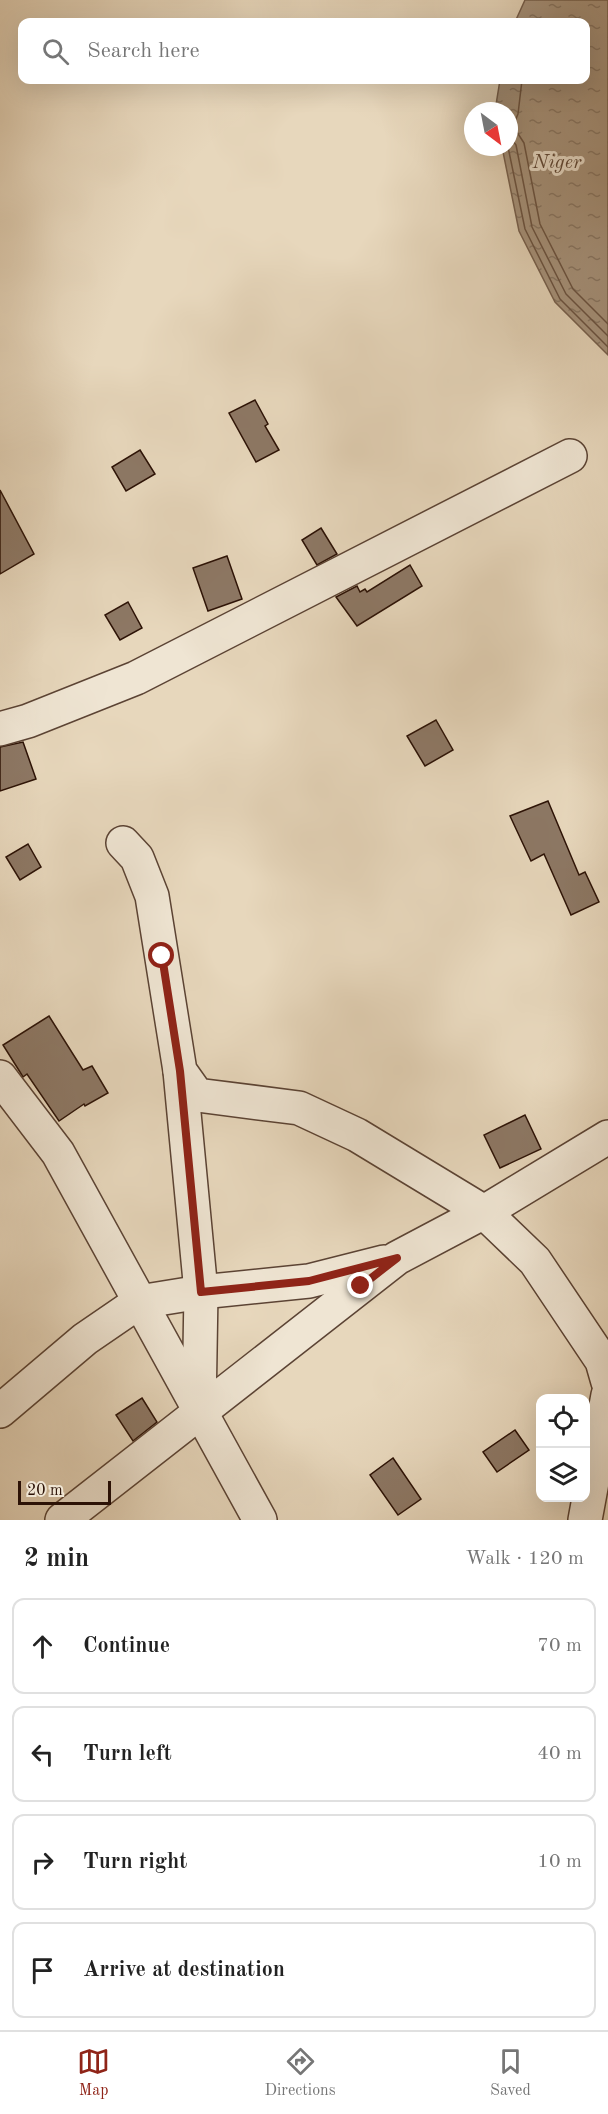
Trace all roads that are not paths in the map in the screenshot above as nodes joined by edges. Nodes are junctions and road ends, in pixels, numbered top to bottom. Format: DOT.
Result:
graph roads {
  1 [pos="570,456"];
  2 [pos="0,729"];
  3 [pos="123,843"];
  4 [pos="180,1071"];
  5 [pos="0,1077"];
  6 [pos="608,1137"];
  7 [pos="484,1212"];
  8 [pos="397,1258"];
  9 [pos="201,1292"];
  10 [pos="139,1302"];
  11 [pos="608,1382"];
  12 [pos="608,1395"];
  13 [pos="0,1412"];
  14 [pos="199,1412"];
  15 [pos="62,1520"];
  16 [pos="260,1520"];
  17 [pos="585,1520"];
  1 -- 2 [label="street"];
  3 -- 4 [label="street"];
  4 -- 7 [label="street"];
  4 -- 9 [label="street"];
  5 -- 10 [label="street"];
  6 -- 7 [label="street"];
  7 -- 8 [label="street"];
  7 -- 11 [label="street"];
  8 -- 9 [label="street"];
  8 -- 14 [label="street"];
  9 -- 10 [label="street"];
  9 -- 14 [label="street"];
  10 -- 13 [label="street"];
  10 -- 14 [label="street"];
  12 -- 17 [label="street"];
  14 -- 15 [label="street"];
  14 -- 16 [label="street"];
}
